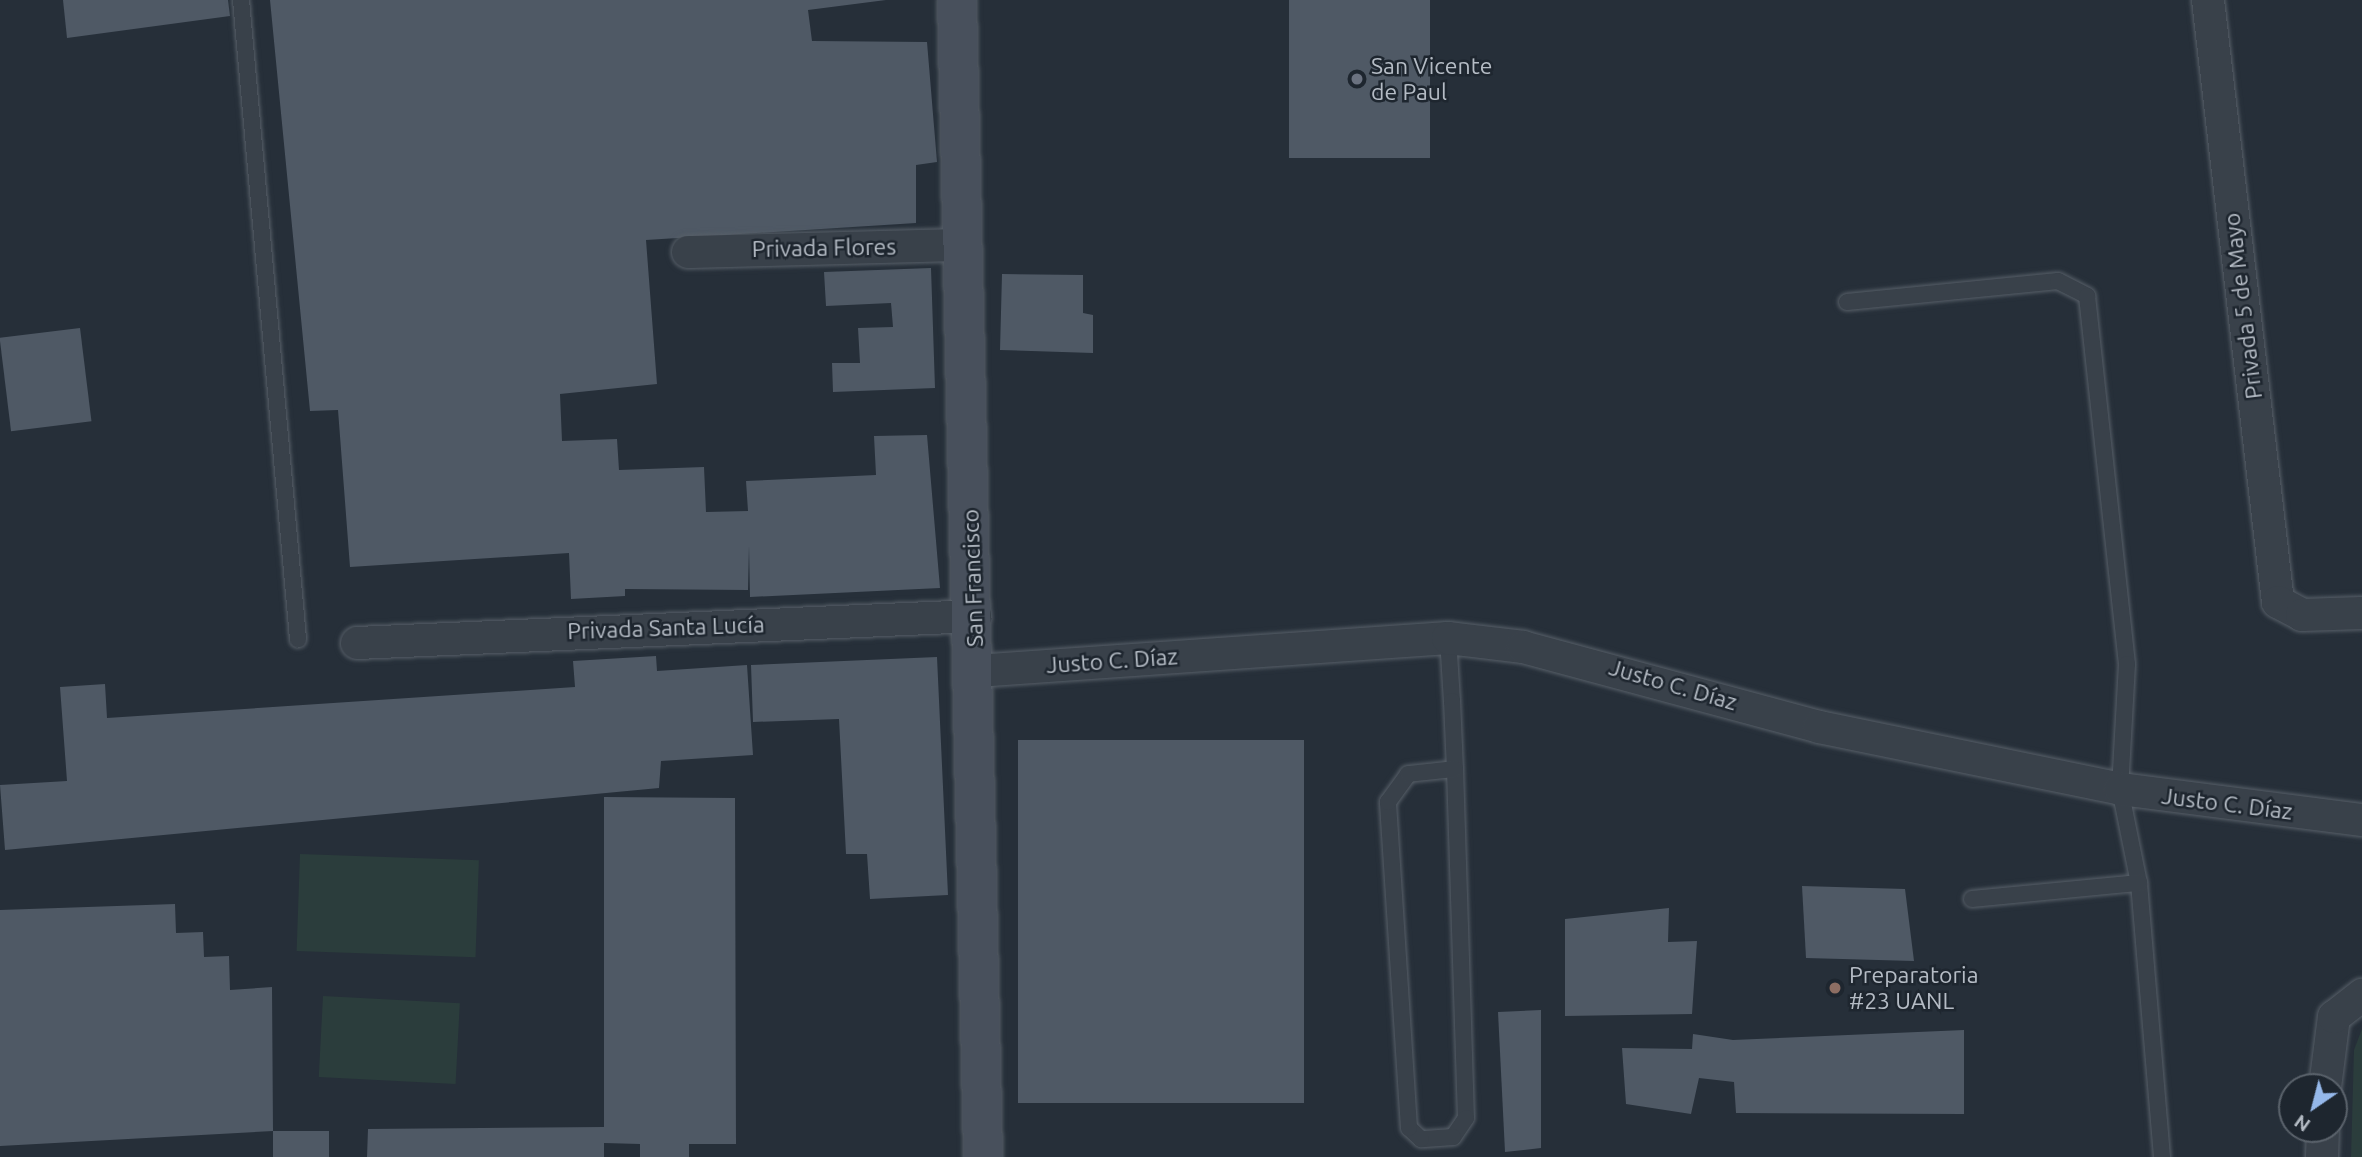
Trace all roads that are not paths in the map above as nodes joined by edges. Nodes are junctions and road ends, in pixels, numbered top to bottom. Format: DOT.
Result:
graph roads {
  1 [pos="242,0"];
  2 [pos="957,0"];
  3 [pos="2208,0"];
  4 [pos="961,246"];
  5 [pos="688,251"];
  6 [pos="1847,302"];
  7 [pos="2362,613"];
  8 [pos="975,616"];
  9 [pos="1448,638"];
  10 [pos="298,639"];
  11 [pos="357,643"];
  12 [pos="976,671"];
  13 [pos="1455,769"];
  14 [pos="2120,789"];
  15 [pos="2362,820"];
  16 [pos="2139,883"];
  17 [pos="1972,899"];
  18 [pos="2362,995"];
  19 [pos="2327,1073"];
  20 [pos="983,1157"];
  21 [pos="2162,1157"];
  1 -- 10 [label="lane"];
  2 -- 4 [label="street, San Francisco"];
  3 -- 7 [label="street, Privada 5 de Mayo"];
  4 -- 5 [label="street, Privada Flores"];
  4 -- 8 [label="street, San Francisco"];
  6 -- 14 [label="lane"];
  8 -- 11 [label="street, Privada Santa Lucía"];
  8 -- 12 [label="street, San Francisco"];
  9 -- 12 [label="street, Justo C. Díaz"];
  9 -- 13 [label="lane"];
  9 -- 14 [label="street, Justo C. Díaz"];
  12 -- 20 [label="street, San Francisco"];
  13 -- 13 [label="lane"];
  14 -- 15 [label="street, Justo C. Díaz"];
  14 -- 16 [label="lane"];
  16 -- 17 [label="lane"];
  16 -- 21 [label="lane"];
  18 -- 19 [label="street"];
}
